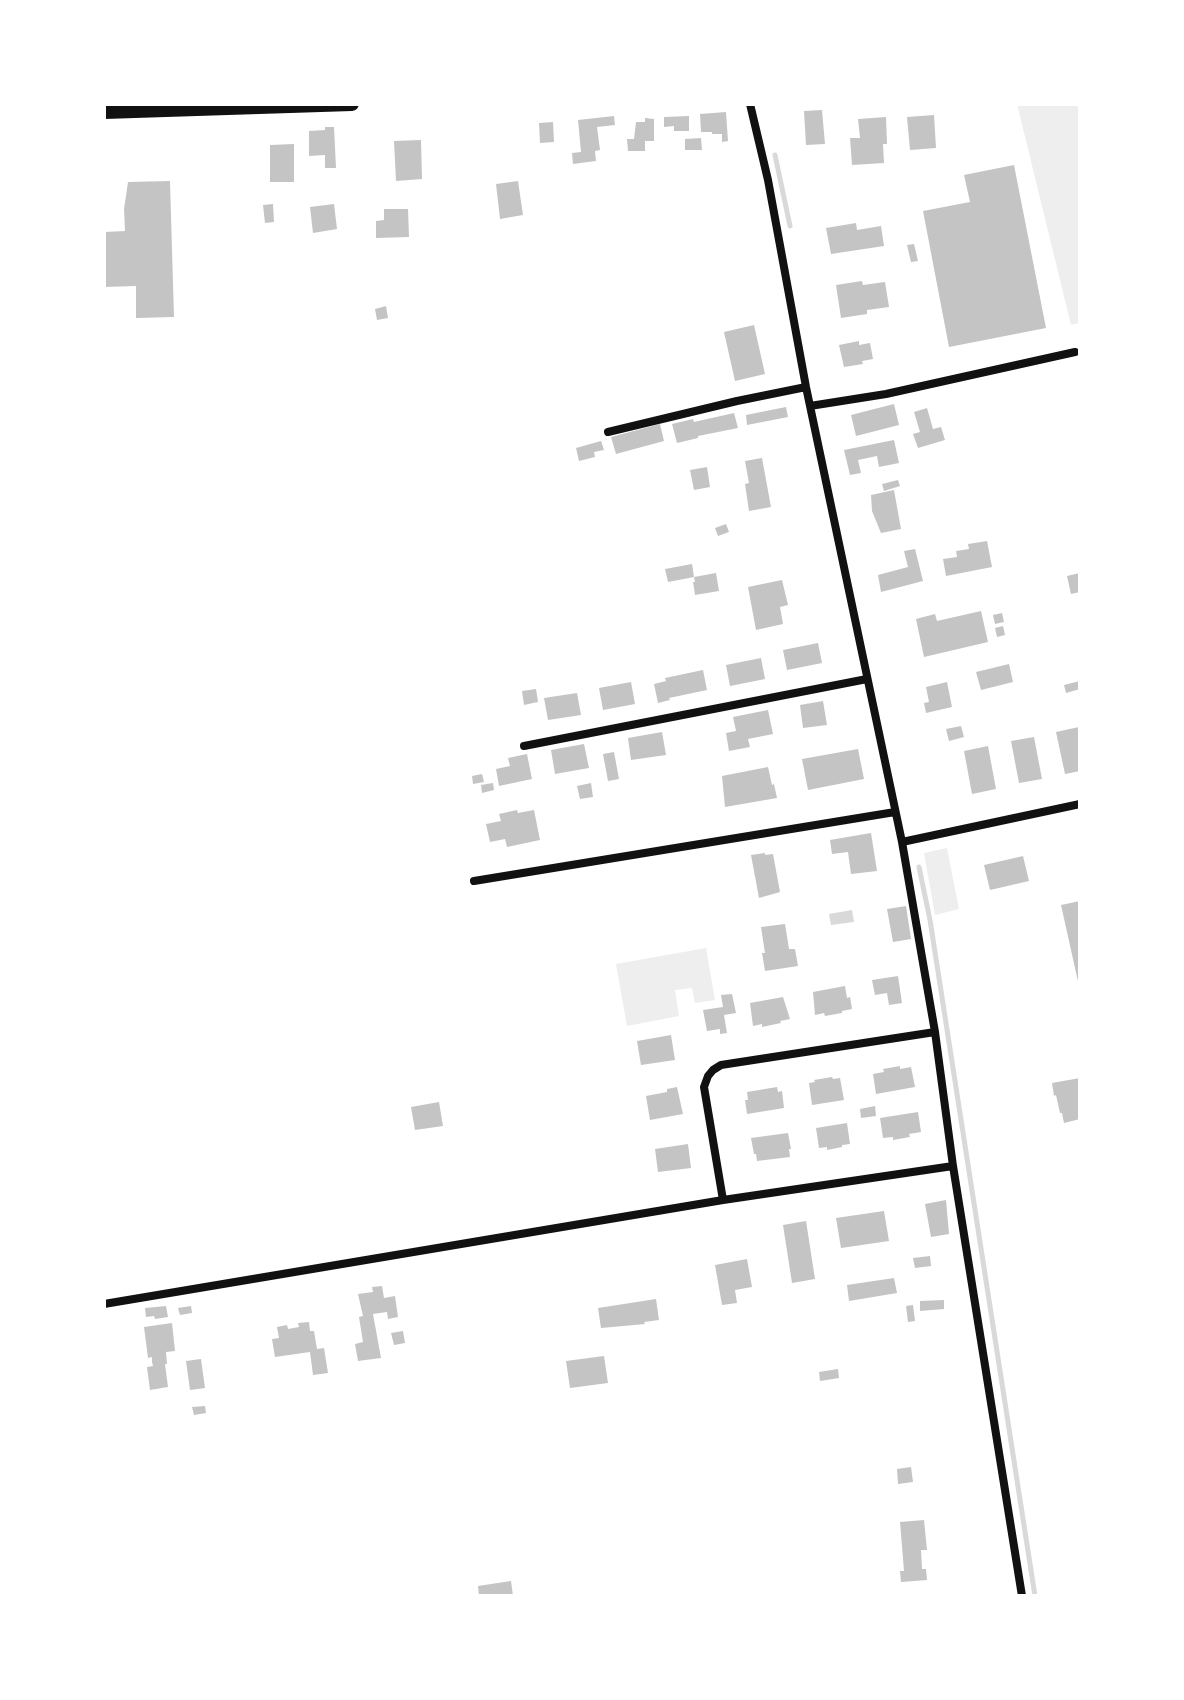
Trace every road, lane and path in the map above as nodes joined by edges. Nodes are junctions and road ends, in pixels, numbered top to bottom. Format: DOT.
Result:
graph roads {
  1 [pos="352,104"];
  2 [pos="750,104"];
  3 [pos="104,112"];
  4 [pos="1075,352"];
  5 [pos="806,387"];
  6 [pos="810,406"];
  7 [pos="608,432"];
  8 [pos="867,679"];
  9 [pos="524,746"];
  10 [pos="1080,804"];
  11 [pos="895,812"];
  12 [pos="902,842"];
  13 [pos="474,881"];
  14 [pos="935,1032"];
  15 [pos="953,1166"];
  16 [pos="723,1200"];
  17 [pos="104,1304"];
  18 [pos="1022,1596"];
  1 -- 3 [label="main road"];
  2 -- 5 [label="street"];
  4 -- 6 [label="street"];
  5 -- 6 [label="street"];
  5 -- 7 [label="street"];
  6 -- 8 [label="street"];
  8 -- 9 [label="street"];
  8 -- 11 [label="street"];
  10 -- 12 [label="street"];
  11 -- 12 [label="street"];
  11 -- 13 [label="street"];
  12 -- 14 [label="street"];
  14 -- 15 [label="street"];
  14 -- 16 [label="street"];
  15 -- 16 [label="street"];
  15 -- 18 [label="street"];
  16 -- 17 [label="street"];
}
